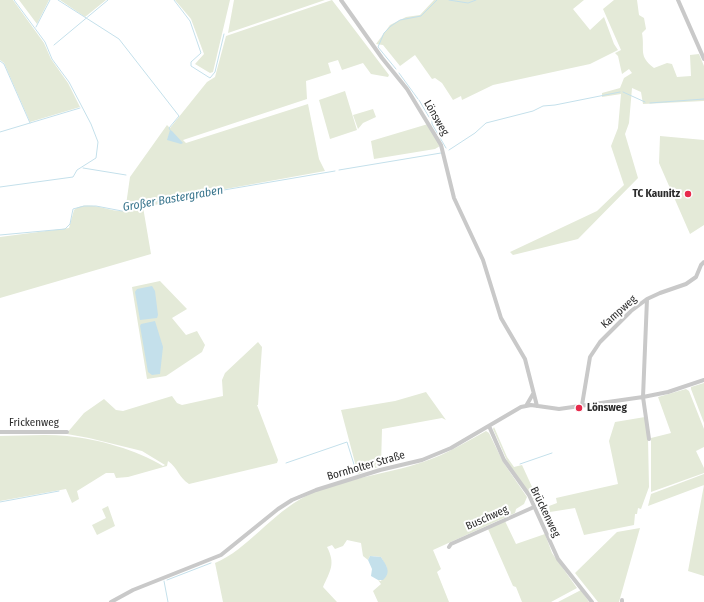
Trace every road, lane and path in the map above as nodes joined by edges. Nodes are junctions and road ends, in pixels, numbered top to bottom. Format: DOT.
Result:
graph roads {
  1 [pos="341,0"];
  2 [pos="678,0"];
  3 [pos="704,59"];
  4 [pos="704,262"];
  5 [pos="647,300"];
  6 [pos="704,380"];
  7 [pos="533,394"];
  8 [pos="643,397"];
  9 [pos="582,405"];
  10 [pos="526,406"];
  11 [pos="537,406"];
  12 [pos="489,426"];
  13 [pos="0,432"];
  14 [pos="67,432"];
  15 [pos="649,439"];
  16 [pos="534,507"];
  17 [pos="449,546"];
  18 [pos="111,602"];
  19 [pos="592,602"];
  1 -- 7 [label="street, Lönsweg"];
  2 -- 3 [label="street"];
  4 -- 5 [label="street, Kampweg"];
  5 -- 8 [label="street"];
  5 -- 9 [label="street, Kampweg"];
  6 -- 8 [label="street, Bornholter Straße"];
  7 -- 10 [label="street"];
  7 -- 11 [label="street, Lönsweg"];
  8 -- 9 [label="street, Bornholter Straße"];
  8 -- 15 [label="street"];
  9 -- 11 [label="street, Bornholter Straße"];
  10 -- 11 [label="street, Bornholter Straße"];
  10 -- 12 [label="street, Bornholter Straße"];
  12 -- 16 [label="street, Brückenweg"];
  12 -- 18 [label="street, Bornholter Straße"];
  13 -- 14 [label="street, Frickenweg"];
  16 -- 17 [label="street, Buschweg"];
  16 -- 19 [label="street, Brückenweg"];
}
